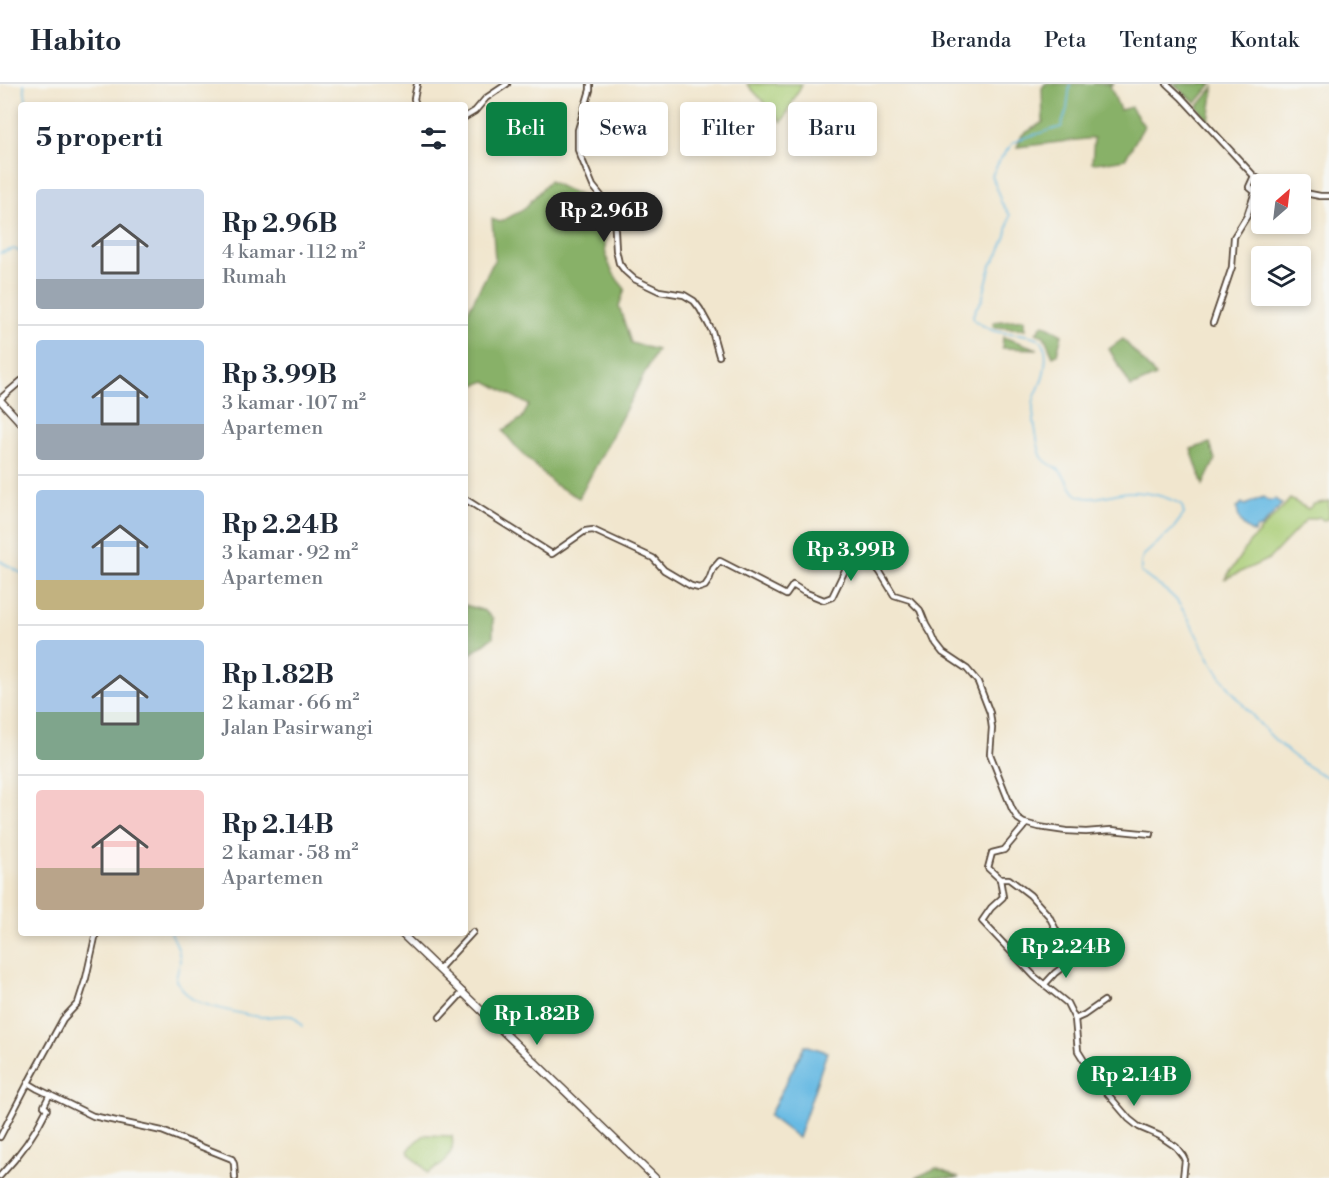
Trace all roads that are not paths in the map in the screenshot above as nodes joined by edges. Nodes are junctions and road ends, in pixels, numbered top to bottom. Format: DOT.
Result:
graph roads {
  1 [pos="417,84"];
  2 [pos="507,84"];
  3 [pos="590,84"];
  4 [pos="1167,84"];
  5 [pos="415,102"];
  6 [pos="468,115"];
  7 [pos="1252,174"];
  8 [pos="1311,194"];
  9 [pos="1329,196"];
  10 [pos="1251,204"];
  11 [pos="1213,323"];
  12 [pos="719,356"];
  13 [pos="18,384"];
  14 [pos="0,399"];
  15 [pos="18,420"];
  16 [pos="468,501"];
  17 [pos="1026,824"];
  18 [pos="1151,834"];
  19 [pos="1000,879"];
  20 [pos="1056,930"];
  21 [pos="473,932"];
  22 [pos="95,936"];
  23 [pos="404,936"];
  24 [pos="1075,958"];
  25 [pos="439,969"];
  26 [pos="1044,984"];
  27 [pos="463,992"];
  28 [pos="1104,1001"];
  29 [pos="440,1017"];
  30 [pos="1075,1019"];
  31 [pos="28,1083"];
  32 [pos="50,1094"];
  33 [pos="0,1137"];
  34 [pos="0,1176"];
  35 [pos="235,1178"];
  36 [pos="655,1178"];
  37 [pos="1183,1178"];
  1 -- 5 [label="street"];
  2 -- 6 [label="street"];
  3 -- 12 [label="street"];
  4 -- 7 [label="street"];
  8 -- 9 [label="street"];
  10 -- 11 [label="street"];
  13 -- 14 [label="street"];
  14 -- 15 [label="street"];
  16 -- 17 [label="street"];
  17 -- 18 [label="street"];
  17 -- 19 [label="street"];
  19 -- 20 [label="street"];
  19 -- 26 [label="street"];
  21 -- 25 [label="street"];
  22 -- 31 [label="street"];
  23 -- 25 [label="street"];
  24 -- 26 [label="street"];
  25 -- 27 [label="street"];
  26 -- 30 [label="street"];
  27 -- 29 [label="street"];
  27 -- 36 [label="street"];
  28 -- 30 [label="street"];
  30 -- 37 [label="street"];
  31 -- 32 [label="street"];
  31 -- 33 [label="street"];
  32 -- 34 [label="street"];
  32 -- 35 [label="street"];
}
